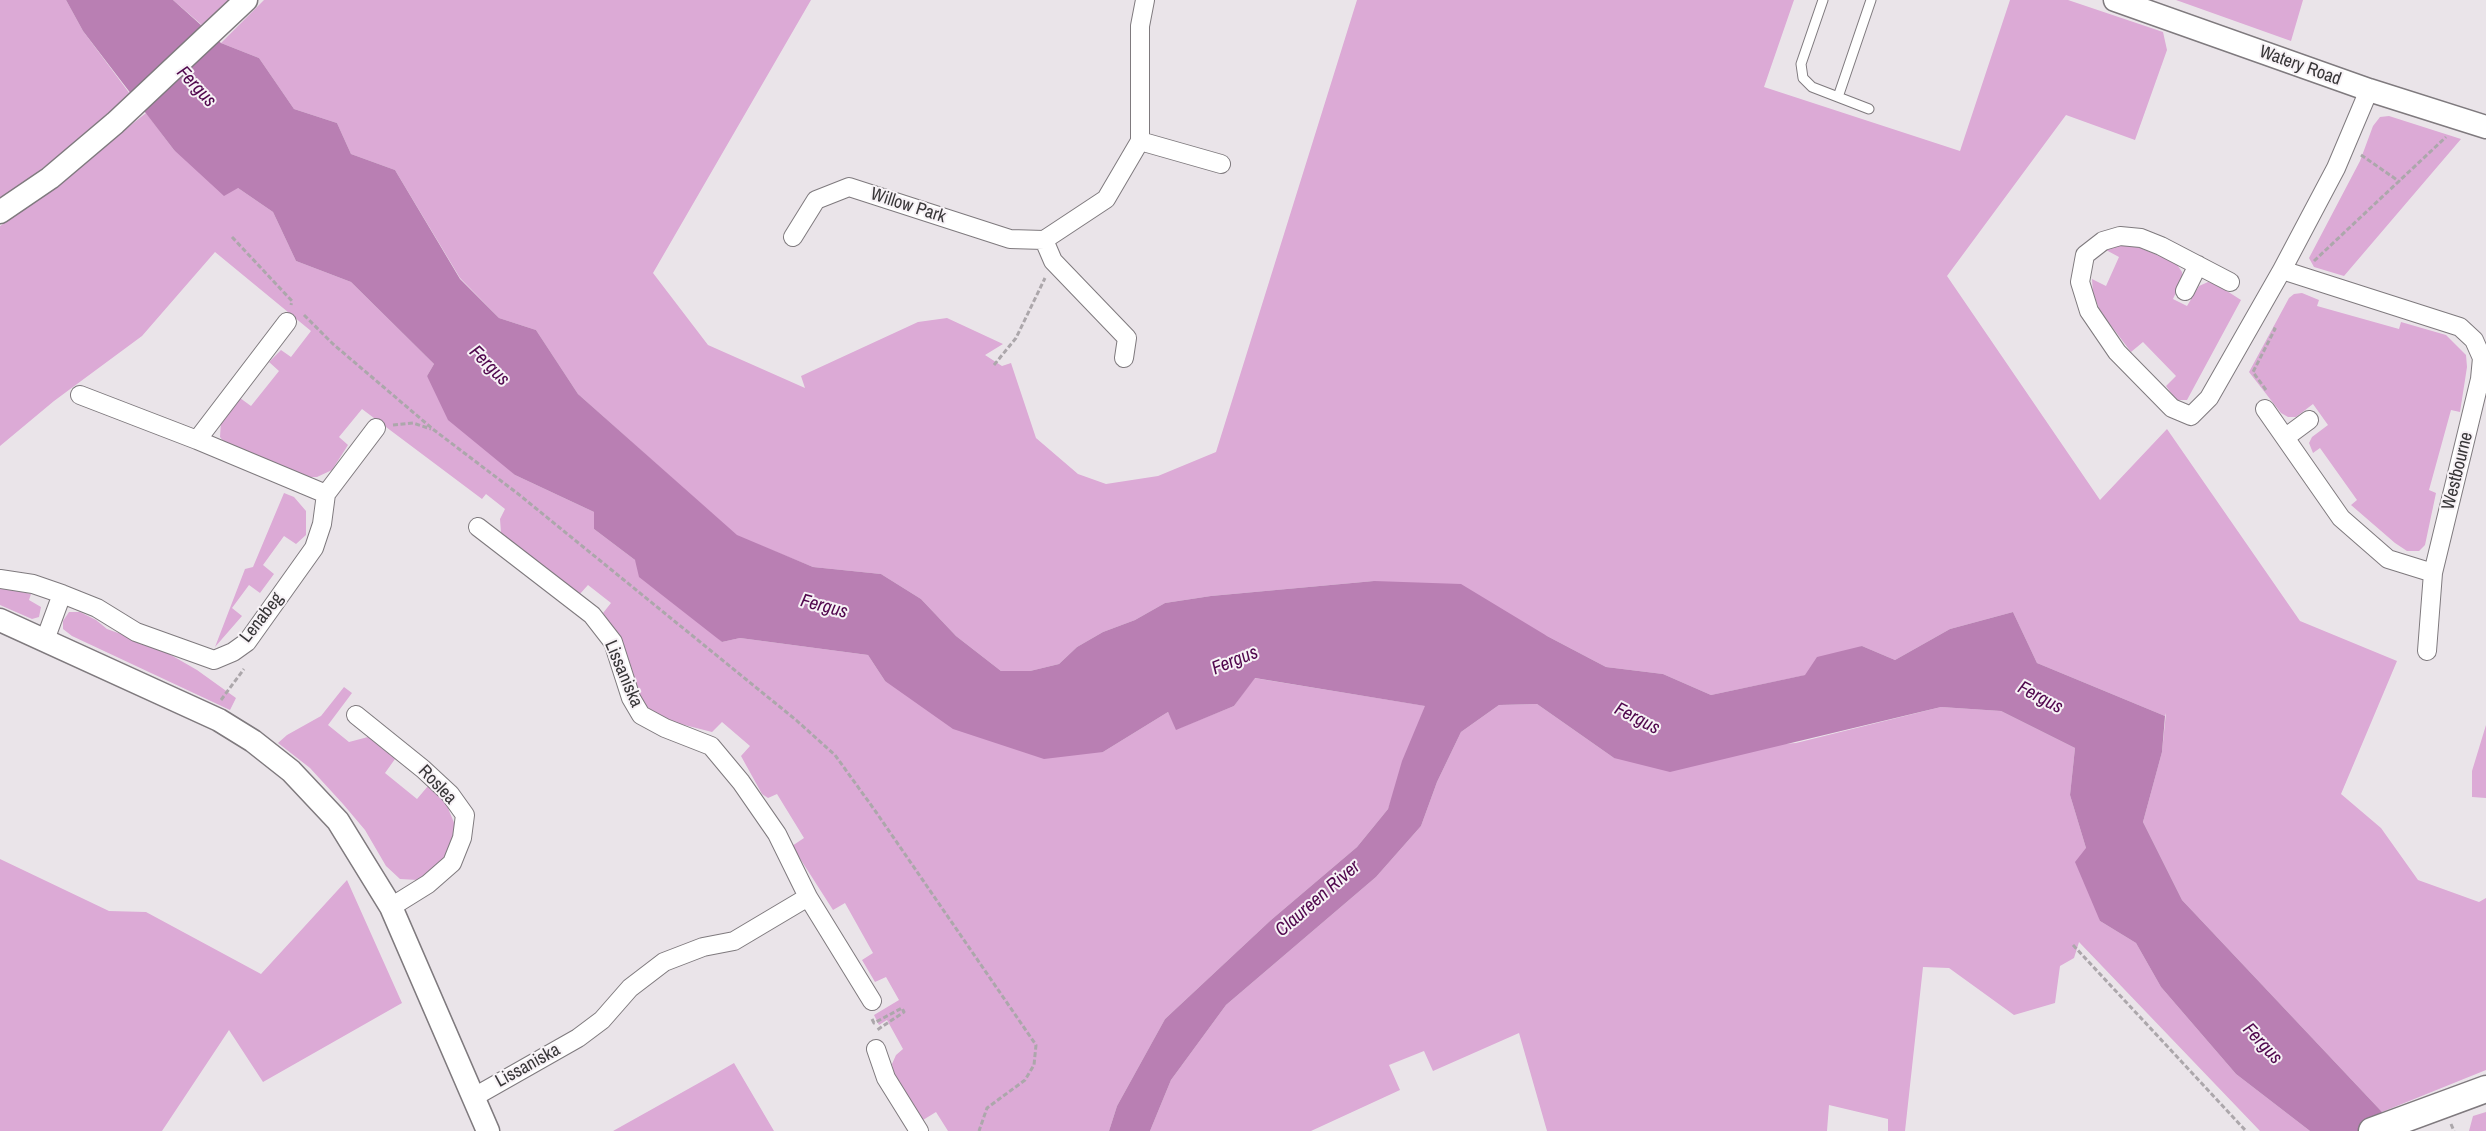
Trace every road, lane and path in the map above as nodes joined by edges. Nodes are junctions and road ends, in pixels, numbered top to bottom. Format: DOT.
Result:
graph roads {
  1 [pos="1145,0"];
  2 [pos="1823,0"];
  3 [pos="1871,0"];
  4 [pos="2115,0"];
  5 [pos="238,7"];
  6 [pos="2369,90"];
  7 [pos="1838,97"];
  8 [pos="1869,109"];
  9 [pos="2463,120"];
  10 [pos="2486,127"];
  11 [pos="1140,141"];
  12 [pos="2346,148"];
  13 [pos="1221,164"];
  14 [pos="2400,182"];
  15 [pos="0,212"];
  16 [pos="793,236"];
  17 [pos="232,237"];
  18 [pos="1044,240"];
  19 [pos="1053,261"];
  20 [pos="2198,265"];
  21 [pos="2282,270"];
  22 [pos="2299,275"];
  23 [pos="2230,282"];
  24 [pos="2185,291"];
  25 [pos="2272,318"];
  26 [pos="287,322"];
  27 [pos="1124,358"];
  28 [pos="994,365"];
  29 [pos="80,394"];
  30 [pos="2265,409"];
  31 [pos="2309,420"];
  32 [pos="376,428"];
  33 [pos="434,430"];
  34 [pos="2286,437"];
  35 [pos="197,440"];
  36 [pos="326,494"];
  37 [pos="478,527"];
  38 [pos="2433,573"];
  39 [pos="0,579"];
  40 [pos="62,594"];
  41 [pos="0,620"];
  42 [pos="45,640"];
  43 [pos="2427,651"];
  44 [pos="356,716"];
  45 [pos="808,897"];
  46 [pos="391,907"];
  47 [pos="2073,945"];
  48 [pos="872,1001"];
  49 [pos="876,1049"];
  50 [pos="2486,1089"];
  51 [pos="474,1097"];
  52 [pos="488,1131"];
  53 [pos="918,1131"];
  54 [pos="979,1131"];
  55 [pos="2246,1131"];
  56 [pos="2372,1131"];
  1 -- 11 [label="street"];
  2 -- 7 [label="lane"];
  3 -- 7 [label="lane"];
  4 -- 6 [label="street, Watery Road"];
  5 -- 15 [label="street"];
  6 -- 9 [label="street, Watery Road"];
  6 -- 12 [label="street"];
  7 -- 8 [label="lane"];
  9 -- 10 [label="street, Watery Road"];
  9 -- 14 [label="path"];
  11 -- 13 [label="street"];
  11 -- 18 [label="street"];
  12 -- 14 [label="path"];
  12 -- 21 [label="street"];
  14 -- 22 [label="path"];
  16 -- 18 [label="street, Willow Park"];
  17 -- 26 [label="path"];
  18 -- 19 [label="street"];
  19 -- 27 [label="street"];
  19 -- 28 [label="path"];
  20 -- 21 [label="street"];
  20 -- 23 [label="street"];
  20 -- 24 [label="street"];
  21 -- 22 [label="street, Westbourne"];
  22 -- 38 [label="street, Westbourne"];
  25 -- 30 [label="path"];
  26 -- 33 [label="path"];
  26 -- 35 [label="street"];
  29 -- 35 [label="street"];
  30 -- 34 [label="street"];
  31 -- 34 [label="street"];
  32 -- 33 [label="path"];
  32 -- 36 [label="street, Lenabeg"];
  33 -- 54 [label="path"];
  34 -- 38 [label="street"];
  35 -- 36 [label="street"];
  36 -- 40 [label="street, Lenabeg"];
  37 -- 45 [label="street, Lissaniska"];
  38 -- 43 [label="street, Westbourne"];
  39 -- 40 [label="street, Lenabeg"];
  40 -- 42 [label="street"];
  41 -- 42 [label="street"];
  42 -- 46 [label="street"];
  44 -- 46 [label="street, Roslea"];
  45 -- 48 [label="street, Lissaniska"];
  45 -- 51 [label="street, Lissaniska"];
  46 -- 51 [label="street"];
  47 -- 55 [label="path"];
  48 -- 49 [label="path"];
  49 -- 53 [label="street"];
  50 -- 56 [label="main road"];
  51 -- 52 [label="street"];
}
